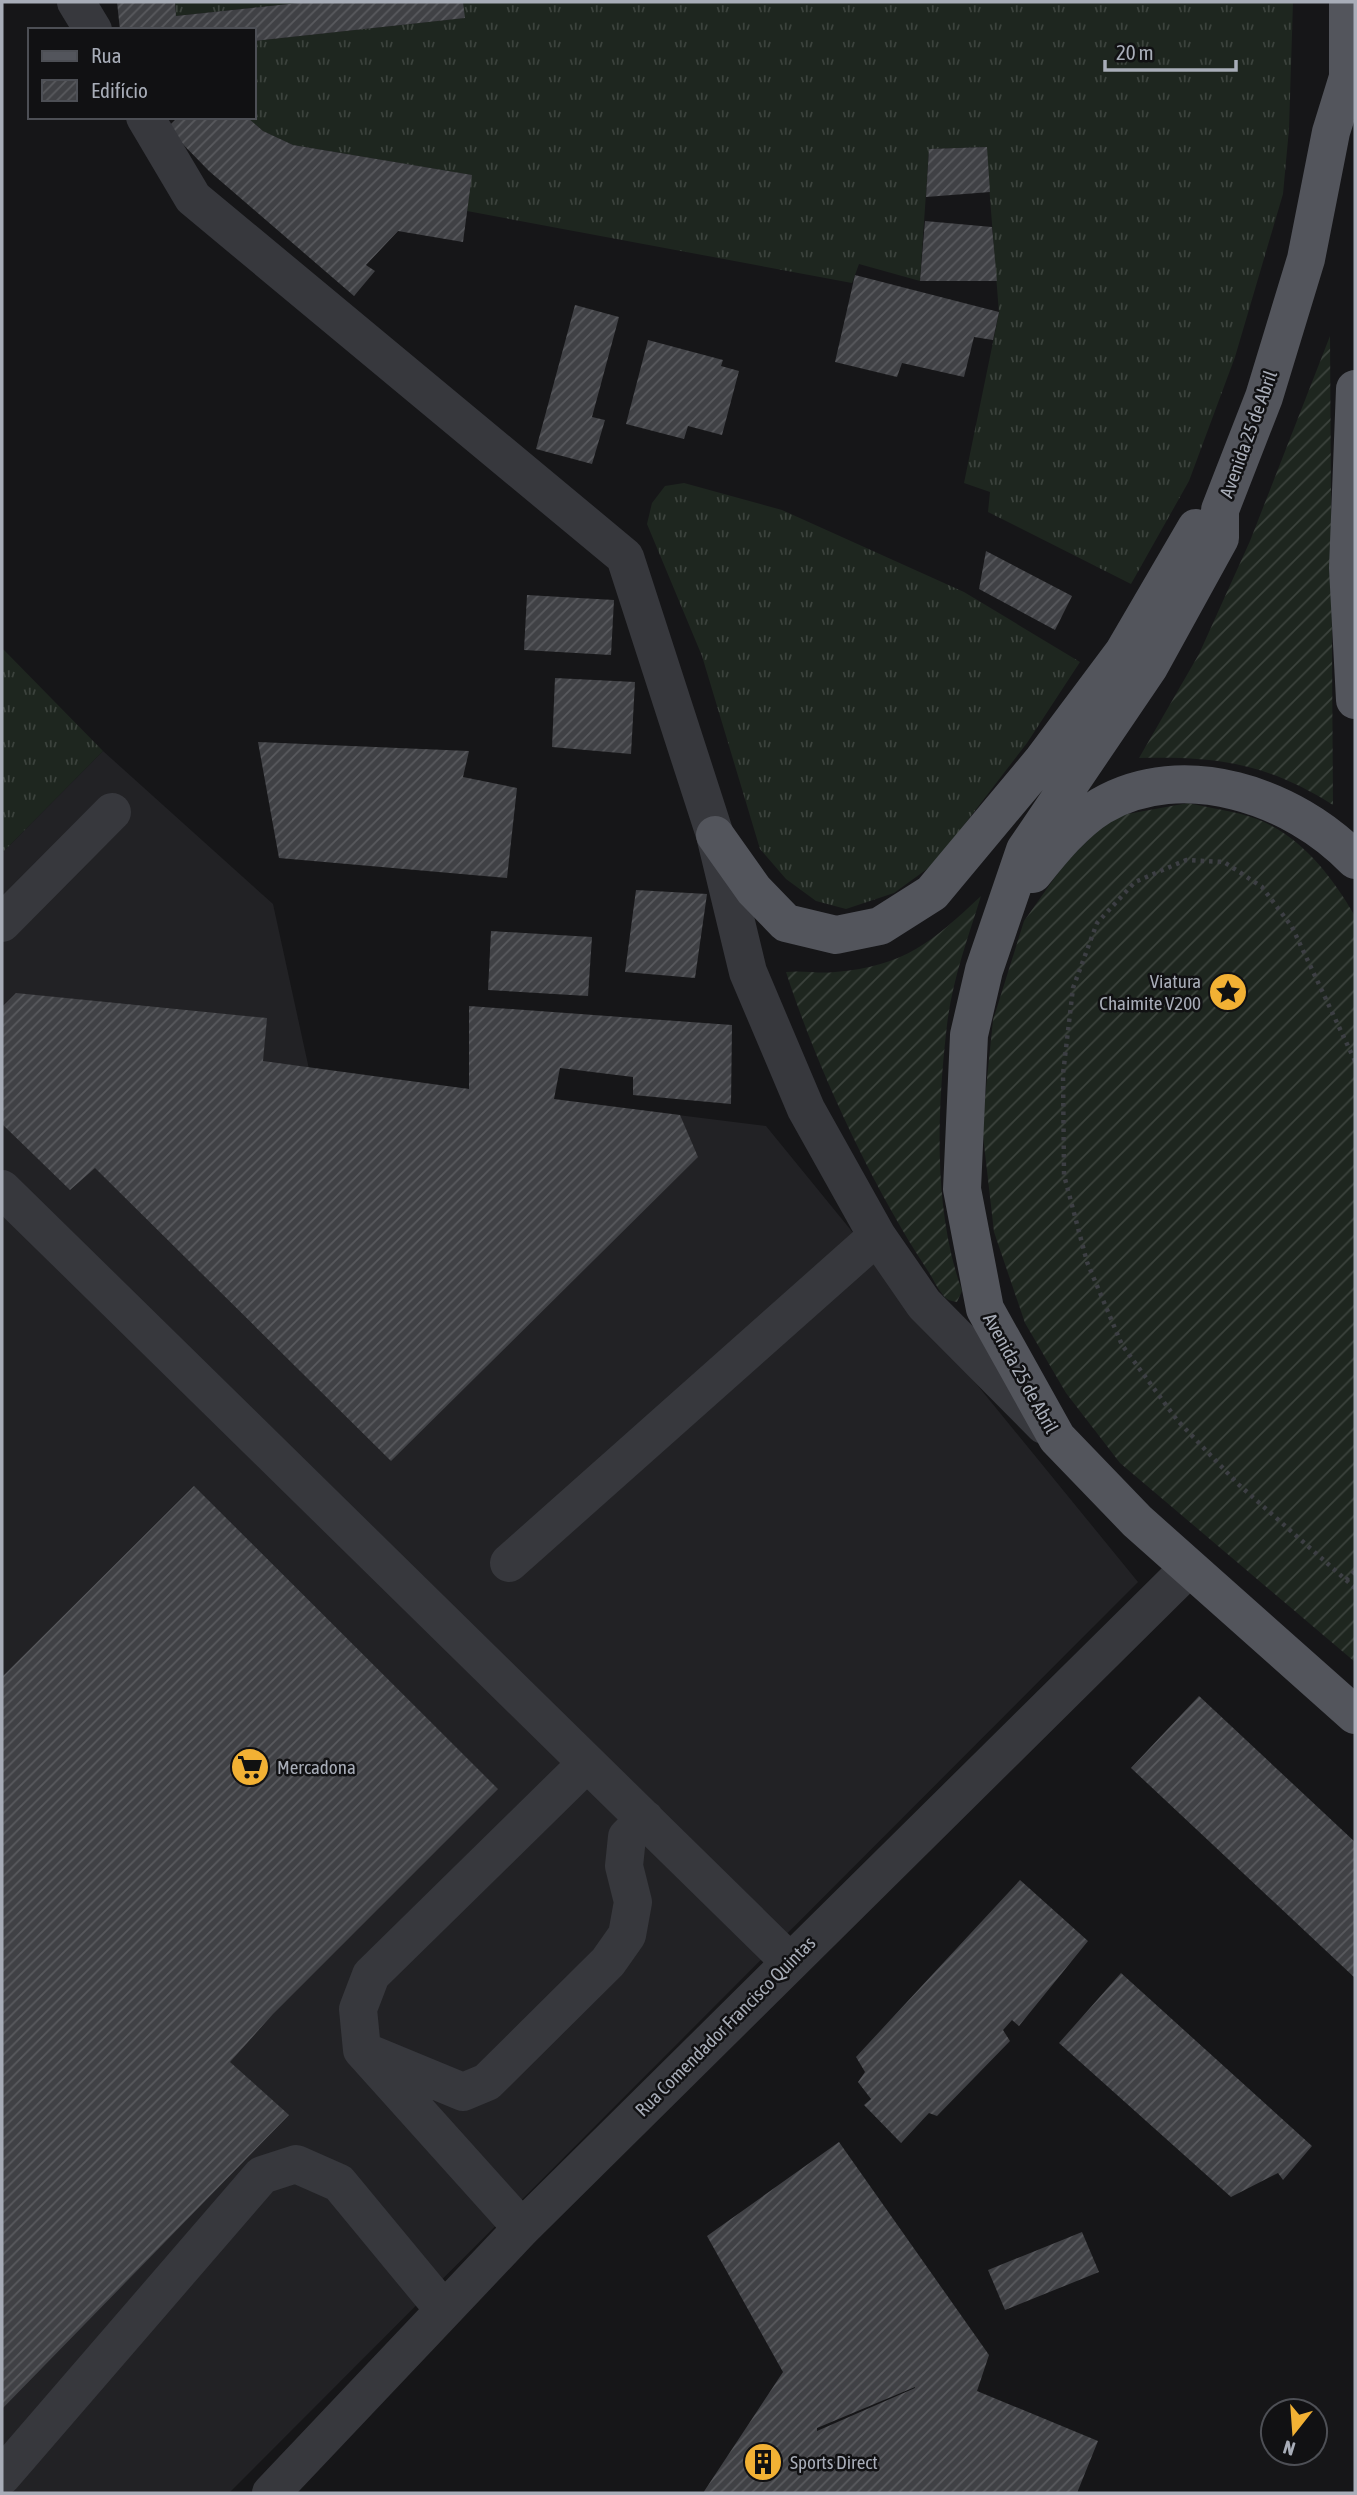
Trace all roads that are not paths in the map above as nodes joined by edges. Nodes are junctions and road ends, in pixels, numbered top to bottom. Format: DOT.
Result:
graph roads {
  1 [pos="76,2"];
  2 [pos="1348,2"];
  3 [pos="92,28"];
  4 [pos="1352,94"];
  5 [pos="146,119"];
  6 [pos="1355,388"];
  7 [pos="1220,510"];
  8 [pos="1355,700"];
  9 [pos="112,812"];
  10 [pos="715,835"];
  11 [pos="1355,860"];
  12 [pos="1007,910"];
  13 [pos="2,923"];
  14 [pos="2,1189"];
  15 [pos="877,1236"];
  16 [pos="1057,1438"];
  17 [pos="509,1563"];
  18 [pos="1189,1568"];
  19 [pos="1355,1715"];
  20 [pos="586,1764"];
  21 [pos="645,1819"];
  22 [pos="789,1961"];
  23 [pos="362,2050"];
  24 [pos="522,2228"];
  25 [pos="443,2310"];
  26 [pos="2,2476"];
  27 [pos="271,2493"];
  1 -- 3 [label="street"];
  2 -- 4 [label="main road, Avenida 25 de Abril"];
  4 -- 7 [label="main road, Avenida 25 de Abril"];
  5 -- 10 [label="street"];
  6 -- 8 [label="main road"];
  7 -- 10 [label="main road"];
  7 -- 12 [label="main road, Avenida 25 de Abril"];
  9 -- 13 [label="street"];
  10 -- 15 [label="street"];
  11 -- 12 [label="main road, Avenida 25 de Abril"];
  12 -- 16 [label="main road, Avenida 25 de Abril"];
  14 -- 20 [label="street"];
  15 -- 16 [label="street"];
  15 -- 17 [label="street"];
  16 -- 18 [label="main road, Avenida 25 de Abril"];
  18 -- 19 [label="main road, Avenida 25 de Abril"];
  18 -- 22 [label="street, Rua Comendador Francisco Quintas"];
  20 -- 21 [label="street"];
  20 -- 23 [label="street"];
  21 -- 22 [label="street"];
  21 -- 23 [label="street"];
  22 -- 24 [label="street, Rua Comendador Francisco Quintas"];
  23 -- 24 [label="street"];
  24 -- 25 [label="street, Rua Comendador Francisco Quintas"];
  25 -- 26 [label="street"];
  25 -- 27 [label="street, Rua Comendador Francisco Quintas"];
}
